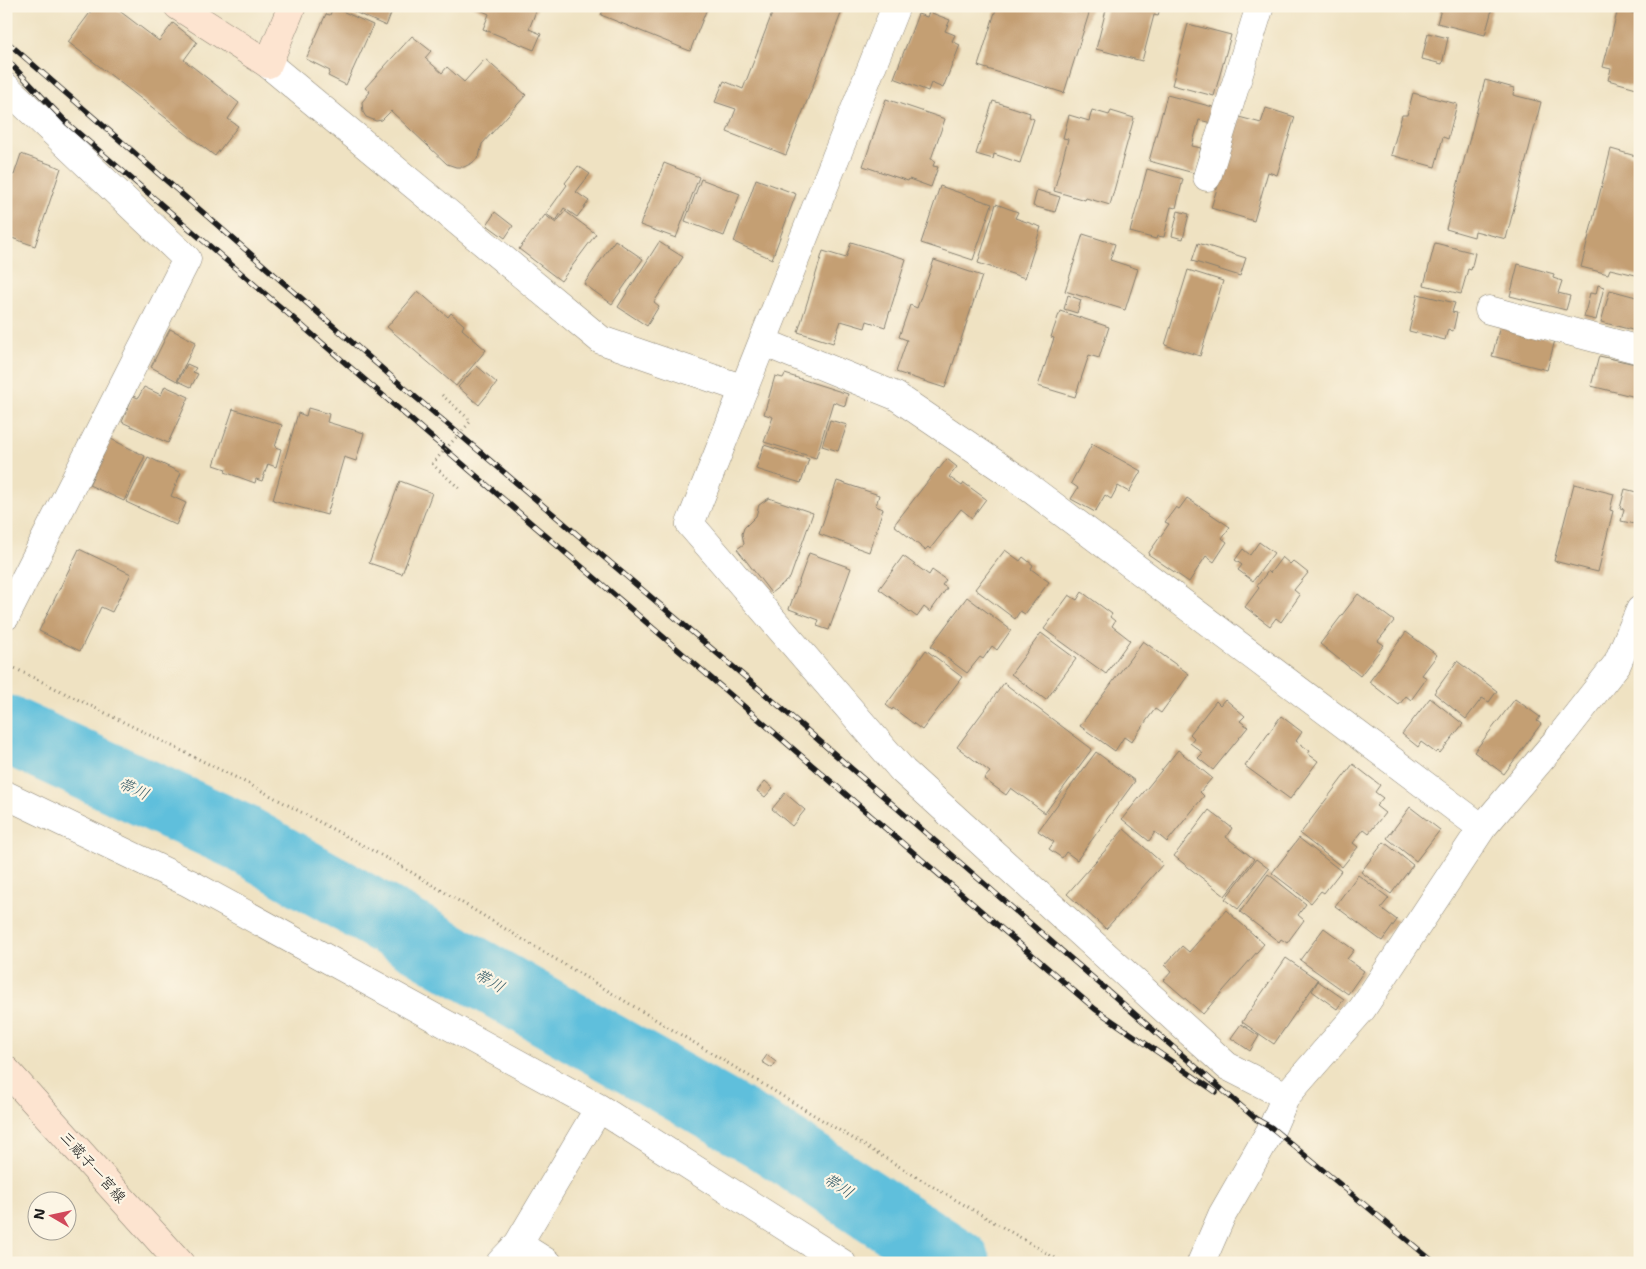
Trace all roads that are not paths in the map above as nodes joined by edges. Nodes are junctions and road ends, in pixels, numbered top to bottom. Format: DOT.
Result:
graph roads {
  1 [pos="178,6"];
  2 [pos="292,6"];
  3 [pos="896,6"];
  4 [pos="1260,6"];
  5 [pos="268,64"];
  6 [pos="6,87"];
  7 [pos="1208,178"];
  8 [pos="1489,310"];
  9 [pos="763,342"];
  10 [pos="1640,350"];
  11 [pos="744,389"];
  12 [pos="1640,610"];
  13 [pos="6,616"];
  14 [pos="6,795"];
  15 [pos="1482,828"];
  16 [pos="6,1070"];
  17 [pos="1286,1096"];
  18 [pos="599,1108"];
  19 [pos="509,1253"];
  20 [pos="180,1263"];
  21 [pos="548,1263"];
  22 [pos="842,1263"];
  23 [pos="1201,1263"];
  1 -- 5 [label="main road"];
  2 -- 5 [label="main road"];
  3 -- 9 [label="street"];
  4 -- 7 [label="street"];
  5 -- 11 [label="street"];
  6 -- 13 [label="street"];
  8 -- 10 [label="street"];
  9 -- 11 [label="street"];
  9 -- 15 [label="street"];
  11 -- 17 [label="street"];
  12 -- 15 [label="street"];
  14 -- 18 [label="street"];
  15 -- 17 [label="street"];
  16 -- 20 [label="main road, 三蔵子一宮線"];
  17 -- 23 [label="street"];
  18 -- 19 [label="street"];
  18 -- 22 [label="street"];
  19 -- 21 [label="street"];
}
